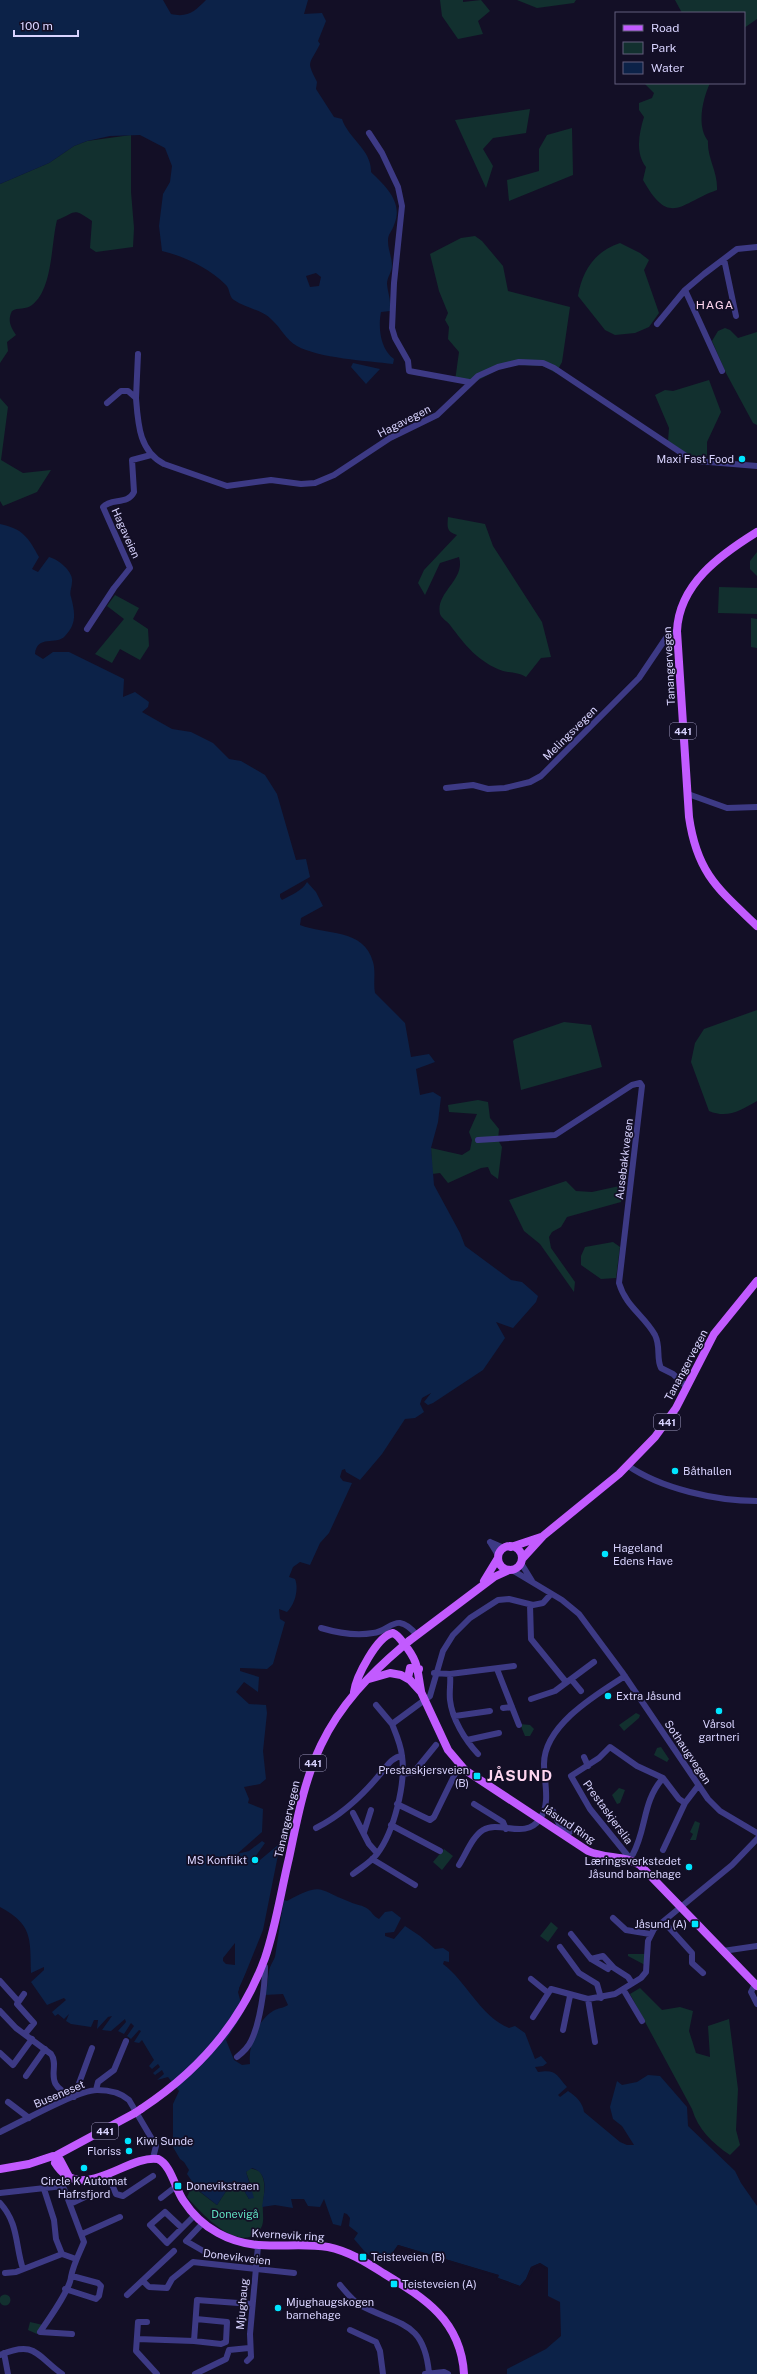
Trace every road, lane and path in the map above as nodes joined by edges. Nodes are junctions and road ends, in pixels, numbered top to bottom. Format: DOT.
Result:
graph roads {
  1 [pos="369,133"];
  2 [pos="757,247"];
  3 [pos="724,259"];
  4 [pos="685,290"];
  5 [pos="736,316"];
  6 [pos="657,324"];
  7 [pos="138,354"];
  8 [pos="722,371"];
  9 [pos="469,382"];
  10 [pos="136,398"];
  11 [pos="107,403"];
  12 [pos="151,455"];
  13 [pos="757,466"];
  14 [pos="757,527"];
  15 [pos="757,532"];
  16 [pos="744,540"];
  17 [pos="87,629"];
  18 [pos="677,631"];
  19 [pos="446,788"];
  20 [pos="688,794"];
  21 [pos="757,807"];
  22 [pos="757,926"];
  23 [pos="478,1140"];
  24 [pos="757,1281"];
  25 [pos="687,1386"];
  26 [pos="627,1466"];
  27 [pos="757,1501"];
  28 [pos="543,1536"];
  29 [pos="508,1547"];
  30 [pos="498,1556"];
  31 [pos="521,1561"];
  32 [pos="511,1570"];
  33 [pos="534,1584"];
  34 [pos="545,1591"];
  35 [pos="474,1592"];
  36 [pos="551,1594"];
  37 [pos="532,1605"];
  38 [pos="321,1628"];
  39 [pos="417,1635"];
  40 [pos="594,1662"];
  41 [pos="514,1666"];
  42 [pos="497,1669"];
  43 [pos="419,1670"];
  44 [pos="434,1673"];
  45 [pos="450,1674"];
  46 [pos="624,1674"];
  47 [pos="408,1678"];
  48 [pos="568,1680"];
  49 [pos="364,1682"];
  50 [pos="581,1692"];
  51 [pos="353,1695"];
  52 [pos="423,1696"];
  53 [pos="531,1699"];
  54 [pos="376,1704"];
  55 [pos="512,1707"];
  56 [pos="503,1708"];
  57 [pos="490,1711"];
  58 [pos="455,1716"];
  59 [pos="392,1724"];
  60 [pos="519,1725"];
  61 [pos="499,1732"];
  62 [pos="467,1740"];
  63 [pos="436,1745"];
  64 [pos="478,1754"];
  65 [pos="402,1756"];
  66 [pos="584,1757"];
  67 [pos="588,1766"];
  68 [pos="403,1774"];
  69 [pos="455,1774"];
  70 [pos="663,1778"];
  71 [pos="698,1786"];
  72 [pos="445,1793"];
  73 [pos="453,1795"];
  74 [pos="685,1803"];
  75 [pos="397,1804"];
  76 [pos="474,1804"];
  77 [pos="546,1807"];
  78 [pos="371,1810"];
  79 [pos="353,1813"];
  80 [pos="319,1818"];
  81 [pos="540,1818"];
  82 [pos="323,1824"];
  83 [pos="391,1826"];
  84 [pos="316,1828"];
  85 [pos="506,1829"];
  86 [pos="364,1832"];
  87 [pos="570,1832"];
  88 [pos="756,1832"];
  89 [pos="431,1838"];
  90 [pos="757,1839"];
  91 [pos="428,1844"];
  92 [pos="663,1850"];
  93 [pos="747,1850"];
  94 [pos="440,1851"];
  95 [pos="378,1853"];
  96 [pos="630,1857"];
  97 [pos="372,1860"];
  98 [pos="459,1865"];
  99 [pos="354,1874"];
  100 [pos="415,1885"];
  101 [pos="682,1908"];
  102 [pos="613,1918"];
  103 [pos="664,1922"];
  104 [pos="571,1934"];
  105 [pos="650,1934"];
  106 [pos="757,1946"];
  107 [pos="560,1947"];
  108 [pos="723,1951"];
  109 [pos="591,1959"];
  110 [pos="610,1964"];
  111 [pos="265,1967"];
  112 [pos="703,1973"];
  113 [pos="531,1979"];
  114 [pos="0,1981"];
  115 [pos="632,1983"];
  116 [pos="756,1985"];
  117 [pos="623,1989"];
  118 [pos="547,1992"];
  119 [pos="24,1994"];
  120 [pos="570,1996"];
  121 [pos="601,1998"];
  122 [pos="588,1999"];
  123 [pos="18,2001"];
  124 [pos="757,2004"];
  125 [pos="0,2011"];
  126 [pos="533,2017"];
  127 [pos="642,2021"];
  128 [pos="563,2030"];
  129 [pos="25,2034"];
  130 [pos="32,2040"];
  131 [pos="126,2041"];
  132 [pos="595,2042"];
  133 [pos="92,2048"];
  134 [pos="45,2049"];
  135 [pos="0,2054"];
  136 [pos="236,2057"];
  137 [pos="26,2076"];
  138 [pos="96,2090"];
  139 [pos="74,2097"];
  140 [pos="8,2102"];
  141 [pos="29,2118"];
  142 [pos="0,2132"];
  143 [pos="153,2158"];
  144 [pos="56,2159"];
  145 [pos="0,2169"];
  146 [pos="108,2174"];
  147 [pos="69,2175"];
  148 [pos="153,2176"];
  149 [pos="63,2186"];
  150 [pos="176,2188"];
  151 [pos="44,2189"];
  152 [pos="0,2193"];
  153 [pos="85,2197"];
  154 [pos="161,2198"];
  155 [pos="0,2203"];
  156 [pos="70,2204"];
  157 [pos="194,2215"];
  158 [pos="120,2218"];
  159 [pos="203,2223"];
  160 [pos="182,2228"];
  161 [pos="82,2234"];
  162 [pos="258,2246"];
  163 [pos="174,2252"];
  164 [pos="205,2252"];
  165 [pos="62,2254"];
  166 [pos="76,2259"];
  167 [pos="23,2269"];
  168 [pos="256,2270"];
  169 [pos="5,2273"];
  170 [pos="294,2273"];
  171 [pos="72,2276"];
  172 [pos="143,2281"];
  173 [pos="340,2285"];
  174 [pos="65,2289"];
  175 [pos="127,2295"];
  176 [pos="252,2304"];
  177 [pos="196,2319"];
  178 [pos="148,2322"];
  179 [pos="350,2330"];
  180 [pos="72,2334"];
  181 [pos="137,2339"];
  182 [pos="194,2341"];
  183 [pos="249,2348"];
  184 [pos="2,2354"];
  185 [pos="247,2361"];
  186 [pos="8,2374"];
  187 [pos="62,2374"];
  188 [pos="157,2374"];
  189 [pos="195,2374"];
  190 [pos="383,2374"];
  191 [pos="425,2374"];
  192 [pos="429,2374"];
  193 [pos="448,2374"];
  194 [pos="464,2374"];
  1 -- 9 [label="street"];
  2 -- 3 [label="street"];
  3 -- 4 [label="street"];
  3 -- 5 [label="street"];
  4 -- 6 [label="street"];
  4 -- 8 [label="street"];
  7 -- 10 [label="street"];
  9 -- 12 [label="street, Hagavegen"];
  9 -- 13 [label="street, Hagavegen"];
  10 -- 11 [label="street"];
  10 -- 12 [label="street"];
  12 -- 17 [label="street, Hagaveien"];
  14 -- 16 [label="main road, Tanangervegen / 441"];
  15 -- 16 [label="main road, Tanangervegen / 441"];
  16 -- 18 [label="main road, Tanangervegen / 441"];
  18 -- 19 [label="street, Melingsvegen"];
  18 -- 20 [label="main road, Tanangervegen / 441"];
  20 -- 21 [label="street"];
  20 -- 22 [label="main road, Tanangervegen / 441"];
  23 -- 25 [label="street, Ausebakkvegen"];
  24 -- 25 [label="main road, Tanangervegen / 441"];
  25 -- 26 [label="main road, Tanangervegen / 441"];
  26 -- 27 [label="street"];
  26 -- 28 [label="main road, Tanangervegen / 441"];
  28 -- 29 [label="main road, Tanangervegen / 441"];
  28 -- 31 [label="main road, Tanangervegen / 441"];
  29 -- 30 [label="main road, 441"];
  29 -- 30 [label="street, Tanangervegen"];
  29 -- 31 [label="main road"];
  30 -- 32 [label="main road"];
  30 -- 35 [label="main road, Tanangervegen / 441"];
  31 -- 32 [label="main road, 441"];
  31 -- 33 [label="street, Sothaugvegen"];
  32 -- 33 [label="street, Sothaugvegen"];
  32 -- 35 [label="main road, Tanangervegen / 441"];
  33 -- 34 [label="street, Sothaugvegen"];
  34 -- 36 [label="street, Sothaugvegen"];
  34 -- 37 [label="street"];
  35 -- 39 [label="main road, Tanangervegen / 441"];
  36 -- 37 [label="street"];
  36 -- 46 [label="street, Sothaugvegen"];
  37 -- 44 [label="street"];
  37 -- 48 [label="street"];
  38 -- 39 [label="street"];
  39 -- 49 [label="main road, Tanangervegen / 441"];
  40 -- 48 [label="street"];
  41 -- 42 [label="street"];
  42 -- 45 [label="street"];
  42 -- 55 [label="street"];
  43 -- 47 [label="main road"];
  43 -- 51 [label="main road, Jåsund Ring"];
  43 -- 52 [label="main road, Jåsund Ring"];
  44 -- 45 [label="street"];
  44 -- 52 [label="street"];
  45 -- 58 [label="street"];
  46 -- 71 [label="street, Sothaugvegen"];
  46 -- 77 [label="street"];
  47 -- 49 [label="main road"];
  47 -- 52 [label="main road, Jåsund Ring"];
  48 -- 50 [label="street"];
  48 -- 53 [label="street"];
  49 -- 51 [label="main road, Tanangervegen / 441"];
  51 -- 144 [label="main road, Tanangervegen / 441"];
  52 -- 59 [label="street"];
  52 -- 81 [label="main road, Jåsund Ring"];
  54 -- 59 [label="street"];
  55 -- 56 [label="street"];
  55 -- 60 [label="street"];
  57 -- 58 [label="street"];
  58 -- 62 [label="street"];
  59 -- 65 [label="street"];
  61 -- 62 [label="street"];
  62 -- 64 [label="street"];
  63 -- 68 [label="street"];
  65 -- 68 [label="street"];
  65 -- 82 [label="street"];
  66 -- 67 [label="street"];
  67 -- 70 [label="street"];
  67 -- 96 [label="street, Prestaskjerslia"];
  68 -- 75 [label="street"];
  69 -- 72 [label="street"];
  70 -- 74 [label="street"];
  70 -- 96 [label="street"];
  71 -- 74 [label="street"];
  71 -- 88 [label="street, Sothaugvegen"];
  72 -- 73 [label="street"];
  72 -- 75 [label="street"];
  74 -- 92 [label="street"];
  75 -- 83 [label="street"];
  76 -- 85 [label="street"];
  77 -- 81 [label="street"];
  77 -- 87 [label="street"];
  78 -- 86 [label="street"];
  79 -- 86 [label="street"];
  80 -- 82 [label="street"];
  81 -- 85 [label="street"];
  81 -- 96 [label="main road, Jåsund Ring"];
  82 -- 84 [label="street"];
  83 -- 91 [label="street"];
  83 -- 95 [label="street"];
  85 -- 98 [label="street"];
  86 -- 95 [label="street"];
  88 -- 93 [label="street, Sothaugvegen"];
  89 -- 91 [label="street"];
  90 -- 93 [label="street, Sothaugvegen"];
  91 -- 94 [label="street"];
  93 -- 101 [label="street, Sothaugvegen"];
  95 -- 97 [label="street"];
  96 -- 101 [label="main road, Jåsund Ring"];
  97 -- 99 [label="street"];
  97 -- 100 [label="street"];
  101 -- 103 [label="street, Sothaugvegen"];
  101 -- 108 [label="main road, Jåsund Ring"];
  102 -- 105 [label="street"];
  103 -- 105 [label="street, Sothaugvegen"];
  103 -- 112 [label="street"];
  104 -- 109 [label="street"];
  105 -- 115 [label="street"];
  106 -- 108 [label="street"];
  107 -- 121 [label="street"];
  108 -- 116 [label="main road, Jåsund Ring"];
  109 -- 110 [label="street"];
  109 -- 110 [label="street"];
  110 -- 115 [label="street"];
  111 -- 136 [label="street"];
  113 -- 118 [label="street"];
  114 -- 123 [label="street"];
  115 -- 117 [label="street"];
  116 -- 124 [label="street"];
  117 -- 121 [label="street"];
  117 -- 127 [label="street"];
  118 -- 120 [label="street"];
  118 -- 126 [label="street"];
  119 -- 123 [label="street"];
  120 -- 122 [label="street"];
  120 -- 128 [label="street"];
  121 -- 122 [label="street"];
  122 -- 132 [label="street"];
  123 -- 129 [label="street"];
  125 -- 129 [label="street"];
  129 -- 130 [label="street"];
  130 -- 134 [label="street"];
  130 -- 135 [label="street"];
  131 -- 138 [label="street, Buseneset"];
  133 -- 139 [label="street"];
  134 -- 137 [label="street"];
  134 -- 139 [label="street"];
  138 -- 139 [label="street, Buseneset"];
  138 -- 143 [label="street, Buseneset"];
  139 -- 141 [label="street, Buseneset"];
  140 -- 141 [label="street, Buseneset"];
  141 -- 142 [label="street, Buseneset"];
  143 -- 146 [label="main road"];
  143 -- 150 [label="main road, Kvernevik ring"];
  144 -- 145 [label="main road, 441"];
  144 -- 147 [label="main road"];
  146 -- 147 [label="main road"];
  146 -- 148 [label="street"];
  147 -- 149 [label="street"];
  149 -- 151 [label="street"];
  149 -- 156 [label="street"];
  150 -- 154 [label="street"];
  150 -- 157 [label="main road, Kvernevik ring"];
  151 -- 152 [label="street"];
  151 -- 165 [label="street"];
  153 -- 156 [label="street"];
  155 -- 167 [label="street"];
  156 -- 161 [label="street"];
  157 -- 159 [label="main road, Kvernevik ring"];
  157 -- 160 [label="street"];
  158 -- 161 [label="street"];
  159 -- 162 [label="main road, Kvernevik ring"];
  159 -- 164 [label="street"];
  160 -- 160 [label="street"];
  161 -- 166 [label="street"];
  162 -- 168 [label="street, Mjughaug"];
  162 -- 194 [label="main road, Kvernevik ring"];
  163 -- 172 [label="street"];
  165 -- 166 [label="street"];
  165 -- 167 [label="street"];
  166 -- 171 [label="street"];
  167 -- 169 [label="street"];
  168 -- 170 [label="street, Donevikveien"];
  168 -- 172 [label="street, Donevikveien"];
  168 -- 176 [label="street, Mjughaug"];
  171 -- 174 [label="street"];
  171 -- 174 [label="street"];
  172 -- 175 [label="street"];
  173 -- 192 [label="street"];
  174 -- 180 [label="street"];
  176 -- 177 [label="street"];
  176 -- 183 [label="street, Mjughaug"];
  177 -- 182 [label="street"];
  177 -- 182 [label="street"];
  178 -- 181 [label="street"];
  179 -- 190 [label="street"];
  181 -- 182 [label="street"];
  181 -- 188 [label="street"];
  183 -- 185 [label="street, Mjughaug"];
  183 -- 189 [label="street"];
  184 -- 186 [label="street"];
  184 -- 187 [label="street"];
  191 -- 192 [label="street"];
  192 -- 193 [label="street"];
}
